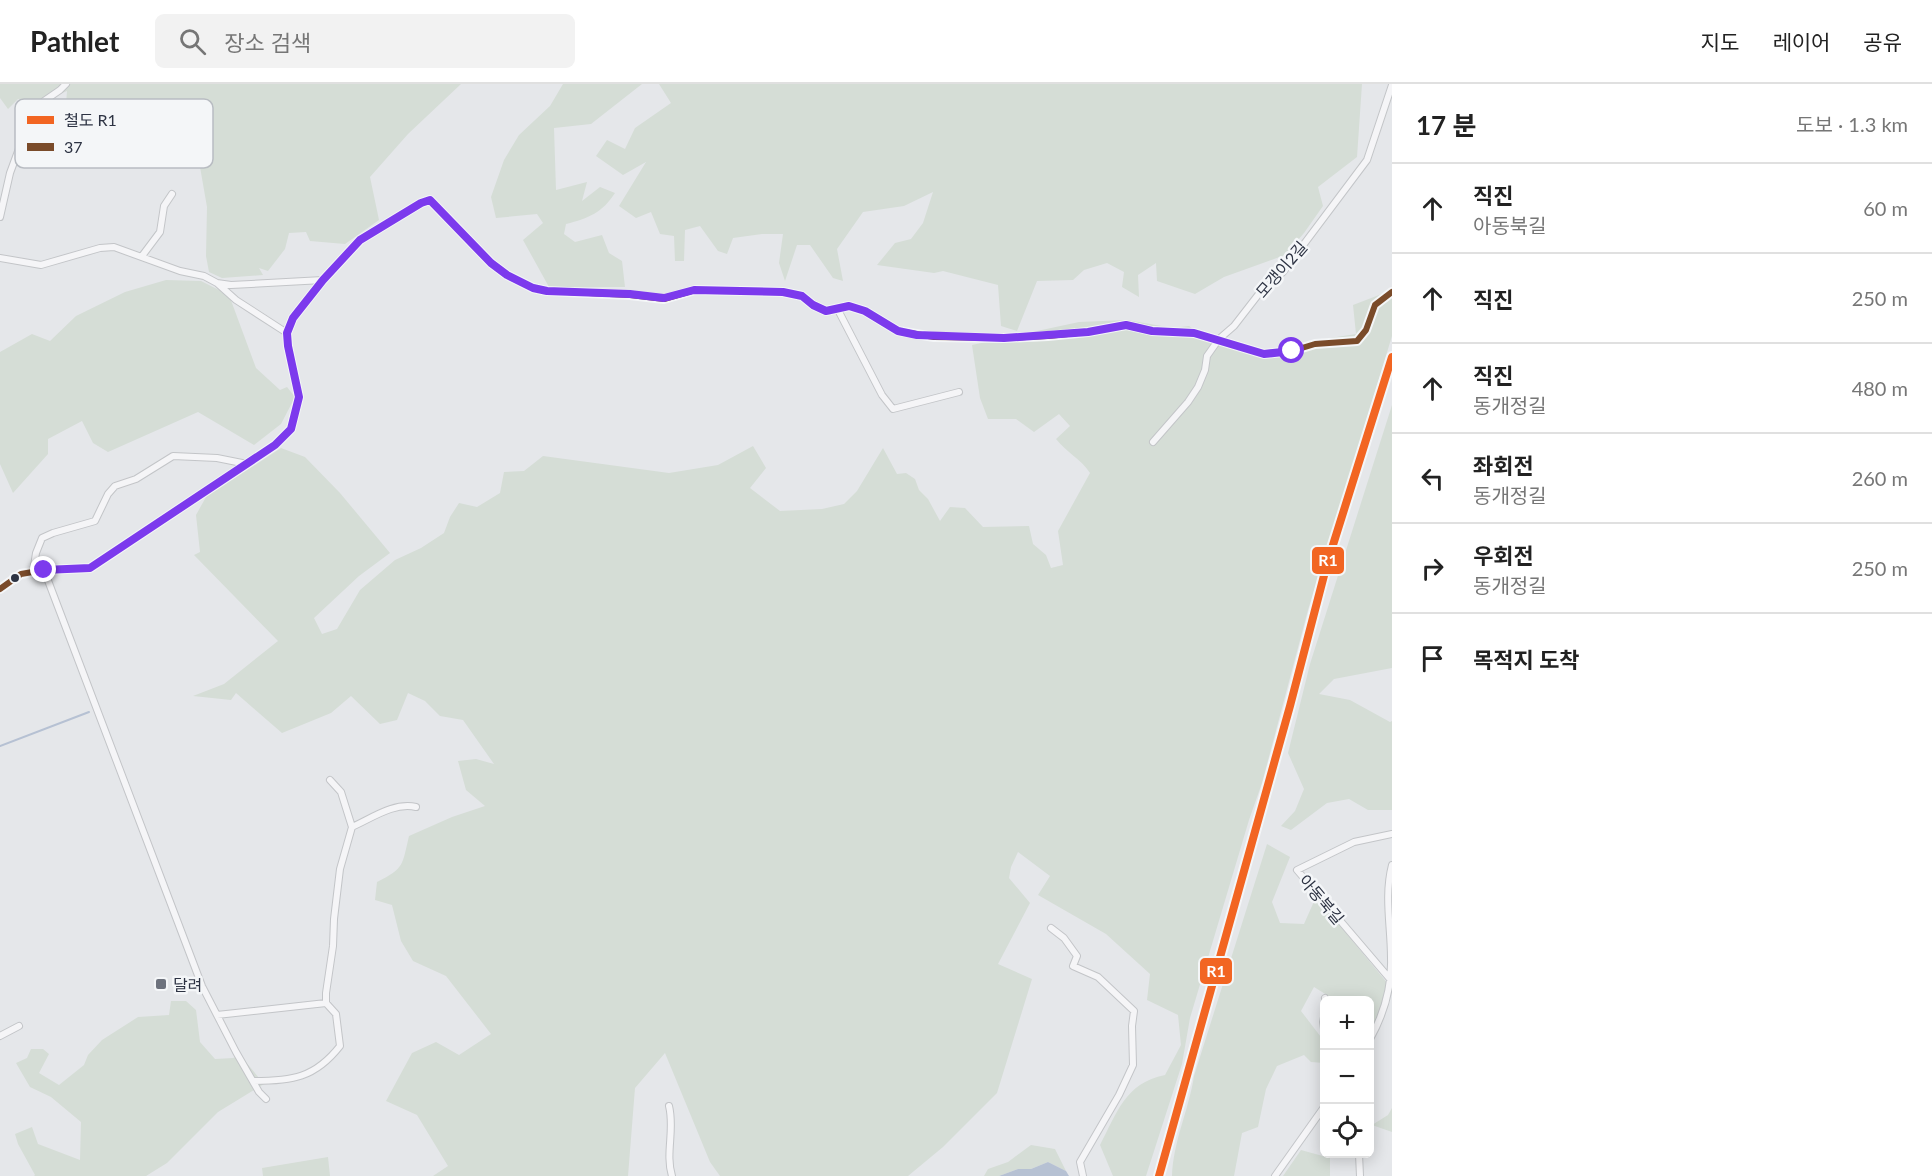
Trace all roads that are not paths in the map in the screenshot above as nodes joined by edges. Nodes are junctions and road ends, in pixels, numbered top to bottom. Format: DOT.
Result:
graph roads {
  1 [pos="66,84"];
  2 [pos="1392,85"];
  3 [pos="47,99"];
  4 [pos="15,159"];
  5 [pos="172,194"];
  6 [pos="0,217"];
  7 [pos="142,256"];
  8 [pos="0,258"];
  9 [pos="323,280"];
  10 [pos="217,283"];
  11 [pos="1392,292"];
  12 [pos="837,308"];
  13 [pos="287,333"];
  14 [pos="1220,339"];
  15 [pos="959,392"];
  16 [pos="1154,442"];
  17 [pos="247,464"];
  18 [pos="44,570"];
  19 [pos="33,572"];
  20 [pos="0,589"];
  21 [pos="330,780"];
  22 [pos="416,807"];
  23 [pos="352,827"];
  24 [pos="1392,834"];
  25 [pos="1392,865"];
  26 [pos="1051,928"];
  27 [pos="1390,979"];
  28 [pos="326,1003"];
  29 [pos="217,1015"];
  30 [pos="19,1026"];
  31 [pos="1374,1031"];
  32 [pos="0,1036"];
  33 [pos="253,1081"];
  34 [pos="266,1099"];
  35 [pos="669,1106"];
  36 [pos="1320,1113"];
  37 [pos="1359,1158"];
  38 [pos="672,1176"];
  39 [pos="1083,1176"];
  40 [pos="1275,1176"];
  41 [pos="1360,1176"];
  1 -- 3 [label="street"];
  2 -- 14 [label="street, 모갱이2길"];
  4 -- 6 [label="street"];
  5 -- 7 [label="street"];
  7 -- 8 [label="street"];
  7 -- 10 [label="street"];
  9 -- 10 [label="street"];
  9 -- 12 [label="street"];
  9 -- 13 [label="street"];
  10 -- 13 [label="street"];
  11 -- 14 [label="street"];
  12 -- 14 [label="street"];
  12 -- 15 [label="street"];
  13 -- 17 [label="street"];
  14 -- 16 [label="street, 모갱이2길"];
  17 -- 18 [label="street"];
  17 -- 19 [label="street"];
  18 -- 19 [label="street"];
  18 -- 29 [label="street"];
  19 -- 20 [label="street"];
  21 -- 23 [label="street"];
  22 -- 23 [label="street"];
  23 -- 28 [label="street"];
  24 -- 27 [label="street, 아동북길"];
  25 -- 27 [label="street"];
  26 -- 39 [label="street"];
  27 -- 31 [label="street"];
  28 -- 29 [label="street"];
  28 -- 33 [label="street"];
  29 -- 33 [label="street"];
  30 -- 32 [label="street"];
  33 -- 34 [label="street"];
  35 -- 38 [label="street"];
  36 -- 40 [label="street"];
  37 -- 41 [label="street"];
}
